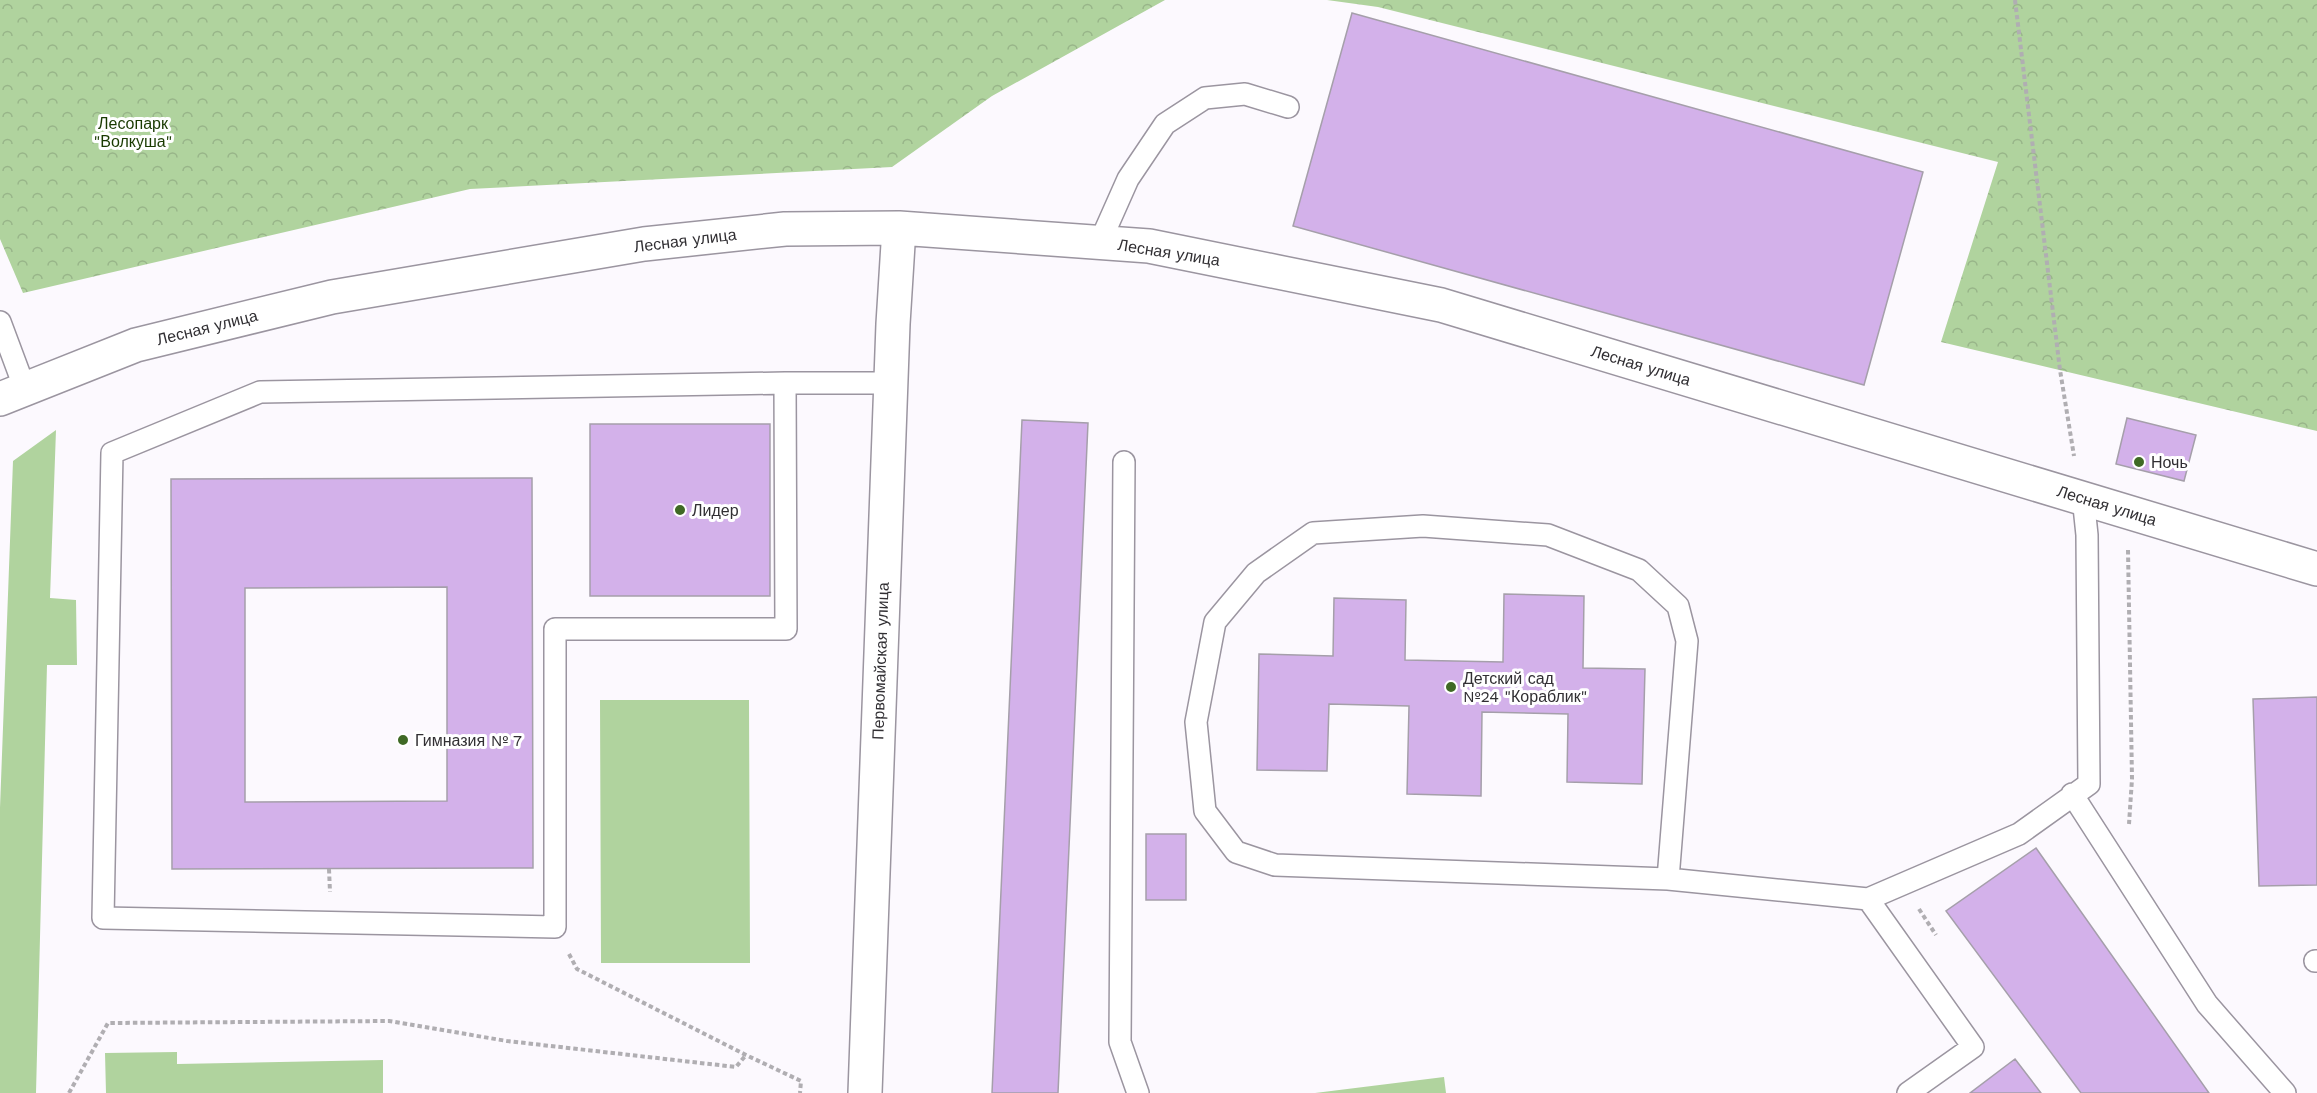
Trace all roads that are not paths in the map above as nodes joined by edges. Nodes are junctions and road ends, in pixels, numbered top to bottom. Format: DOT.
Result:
graph roads {
  1 [pos="1288,107"];
  2 [pos="899,228"];
  3 [pos="1100,242"];
  4 [pos="0,322"];
  5 [pos="785,383"];
  6 [pos="891,383"];
  7 [pos="13,394"];
  8 [pos="1124,462"];
  9 [pos="2083,497"];
  10 [pos="2317,569"];
  11 [pos="2077,802"];
  12 [pos="1668,879"];
  13 [pos="1868,899"];
  14 [pos="865,1093"];
  15 [pos="1138,1093"];
  16 [pos="1908,1093"];
  17 [pos="2285,1093"];
  1 -- 3 [label="lane"];
  2 -- 3 [label="street, Лесная улица"];
  2 -- 6 [label="street, Первомайская улица"];
  2 -- 7 [label="street, Лесная улица"];
  3 -- 9 [label="street, Лесная улица"];
  4 -- 7 [label="lane"];
  5 -- 5 [label="lane"];
  5 -- 6 [label="lane"];
  6 -- 14 [label="street, Первомайская улица"];
  8 -- 15 [label="lane"];
  9 -- 10 [label="street, Лесная улица"];
  9 -- 11 [label="lane"];
  11 -- 13 [label="lane"];
  11 -- 17 [label="lane"];
  12 -- 12 [label="lane"];
  12 -- 13 [label="lane"];
  13 -- 16 [label="lane"];
}
